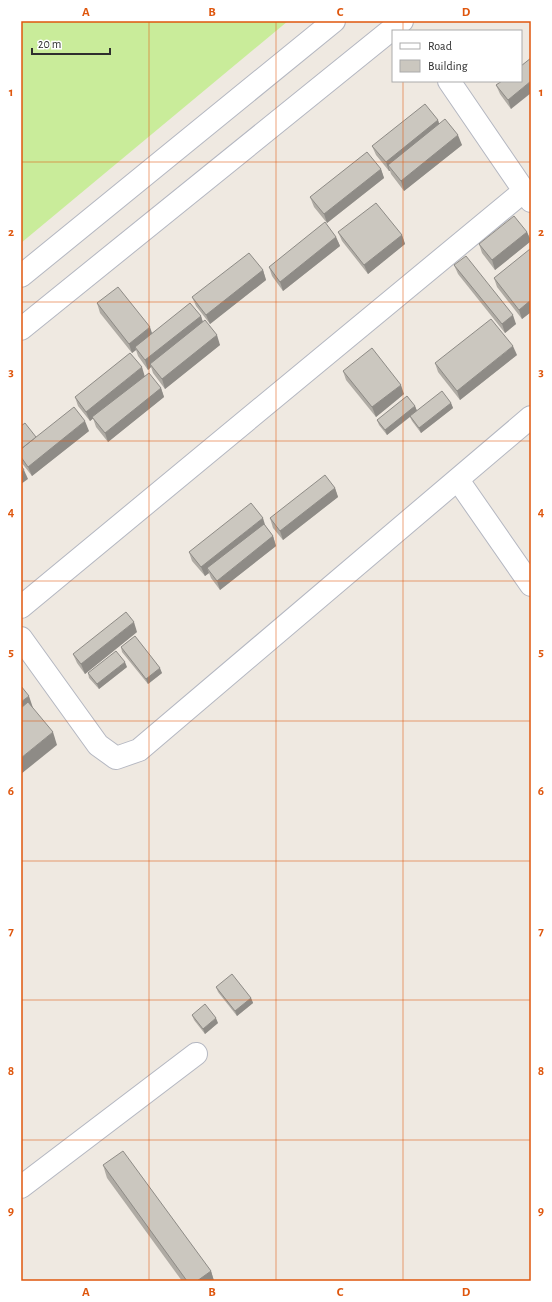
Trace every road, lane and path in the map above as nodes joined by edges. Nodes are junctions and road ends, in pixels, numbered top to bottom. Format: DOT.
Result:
graph roads {
  1 [pos="334,21"];
  2 [pos="402,21"];
  3 [pos="409,21"];
  4 [pos="415,30"];
  5 [pos="450,82"];
  6 [pos="527,196"];
  7 [pos="21,276"];
  8 [pos="21,329"];
  9 [pos="531,417"];
  10 [pos="458,480"];
  11 [pos="531,585"];
  12 [pos="21,607"];
  13 [pos="21,638"];
  14 [pos="196,1054"];
  15 [pos="21,1187"];
  1 -- 7 [label="street"];
  2 -- 8 [label="street"];
  3 -- 4 [label="street"];
  5 -- 6 [label="street"];
  6 -- 12 [label="street"];
  9 -- 10 [label="street"];
  10 -- 11 [label="street"];
  10 -- 13 [label="street"];
  14 -- 15 [label="street"];
}
